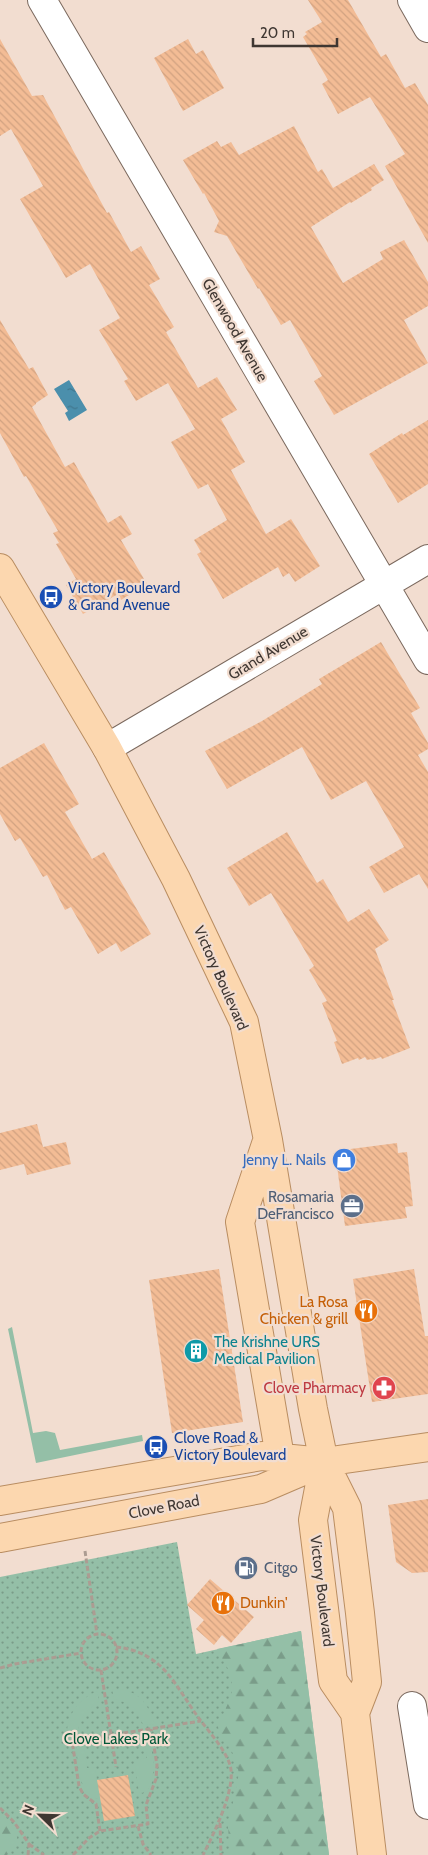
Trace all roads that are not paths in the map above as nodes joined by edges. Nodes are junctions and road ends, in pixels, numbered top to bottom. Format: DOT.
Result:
graph roads {
  1 [pos="42,0"];
  2 [pos="412,0"];
  3 [pos="428,28"];
  4 [pos="428,558"];
  5 [pos="0,568"];
  6 [pos="384,584"];
  7 [pos="428,660"];
  8 [pos="107,748"];
  9 [pos="268,1140"];
  10 [pos="428,1448"];
  11 [pos="280,1457"];
  12 [pos="324,1462"];
  13 [pos="1,1496"];
  14 [pos="0,1538"];
  15 [pos="412,1706"];
  16 [pos="428,1805"];
  17 [pos="372,1855"];
  1 -- 6 [label="street, Glenwood Avenue"];
  2 -- 3 [label="street"];
  4 -- 6 [label="street, Grand Avenue"];
  5 -- 8 [label="main road, Victory Boulevard"];
  6 -- 7 [label="street, Glenwood Avenue"];
  6 -- 8 [label="street, Grand Avenue"];
  8 -- 9 [label="main road, Victory Boulevard"];
  9 -- 11 [label="main road"];
  9 -- 12 [label="main road, Victory Boulevard"];
  10 -- 12 [label="main road, Clove Road"];
  11 -- 12 [label="main road, Clove Road"];
  11 -- 13 [label="main road, Clove Road"];
  12 -- 14 [label="main road, Clove Road"];
  12 -- 17 [label="main road, Victory Boulevard"];
  15 -- 16 [label="street"];
}
